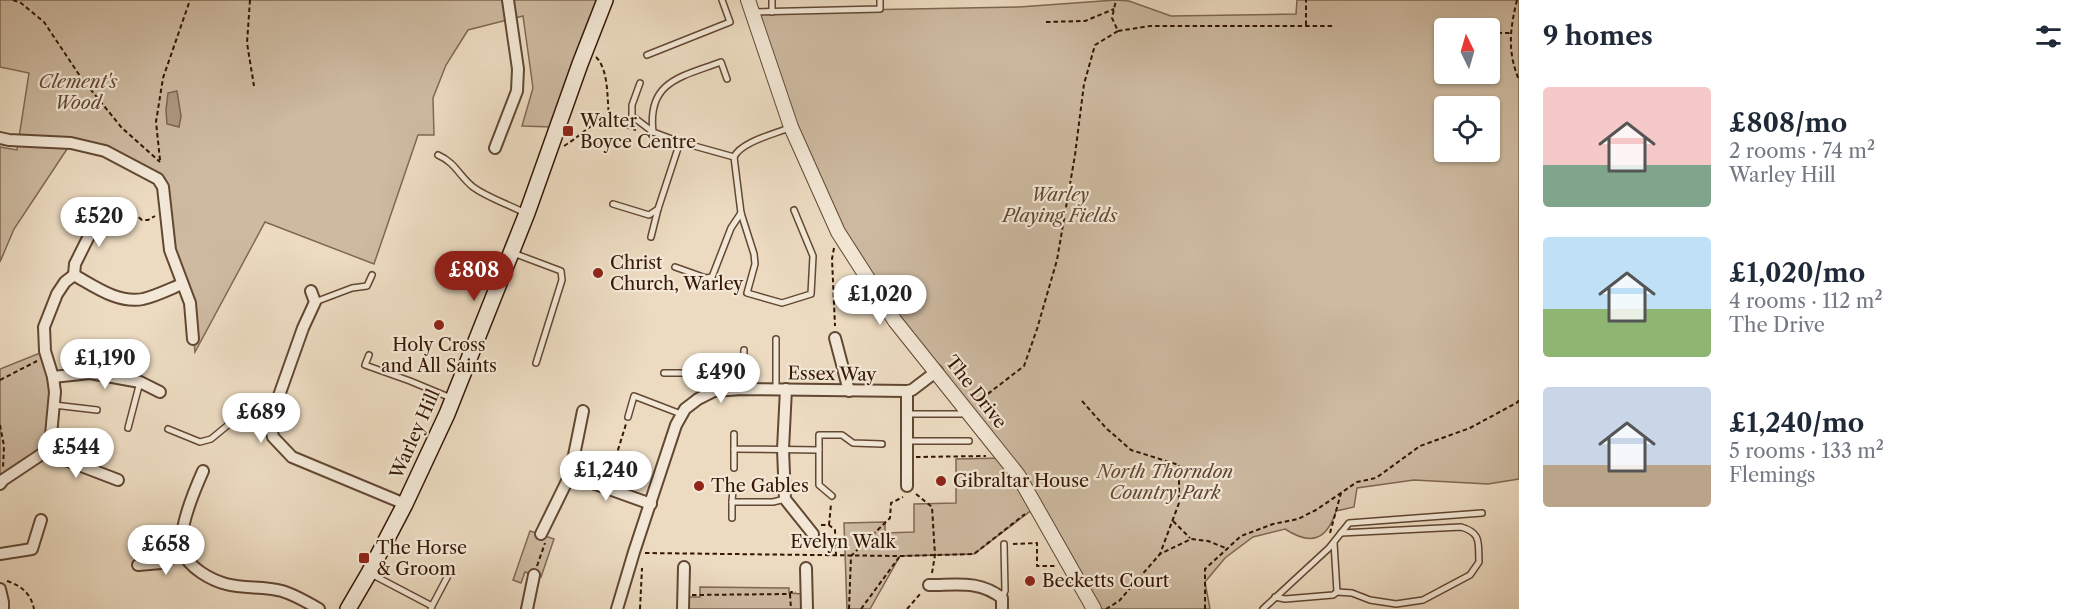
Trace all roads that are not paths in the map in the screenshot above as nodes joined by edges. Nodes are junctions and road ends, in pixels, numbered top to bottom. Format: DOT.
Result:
graph roads {
  1 [pos="508,0"];
  2 [pos="605,0"];
  3 [pos="722,0"];
  4 [pos="772,0"];
  5 [pos="880,0"];
  6 [pos="750,6"];
  7 [pos="772,12"];
  8 [pos="646,55"];
  9 [pos="728,79"];
  10 [pos="640,84"];
  11 [pos="791,127"];
  12 [pos="653,132"];
  13 [pos="0,138"];
  14 [pos="680,142"];
  15 [pos="495,148"];
  16 [pos="438,155"];
  17 [pos="734,157"];
  18 [pos="613,204"];
  19 [pos="658,209"];
  20 [pos="794,210"];
  21 [pos="101,212"];
  22 [pos="527,213"];
  23 [pos="741,213"];
  24 [pos="651,237"];
  25 [pos="511,252"];
  26 [pos="675,267"];
  27 [pos="74,275"];
  28 [pos="372,275"];
  29 [pos="182,284"];
  30 [pos="311,291"];
  31 [pos="315,302"];
  32 [pos="835,338"];
  33 [pos="194,339"];
  34 [pos="776,339"];
  35 [pos="744,350"];
  36 [pos="369,355"];
  37 [pos="536,363"];
  38 [pos="937,371"];
  39 [pos="664,373"];
  40 [pos="53,377"];
  41 [pos="140,382"];
  42 [pos="742,388"];
  43 [pos="781,389"];
  44 [pos="714,391"];
  45 [pos="849,391"];
  46 [pos="907,391"];
  47 [pos="160,392"];
  48 [pos="453,399"];
  49 [pos="54,405"];
  50 [pos="97,410"];
  51 [pos="583,411"];
  52 [pos="964,412"];
  53 [pos="681,414"];
  54 [pos="907,414"];
  55 [pos="628,417"];
  56 [pos="270,421"];
  57 [pos="128,428"];
  58 [pos="168,429"];
  59 [pos="734,435"];
  60 [pos="907,441"];
  61 [pos="969,441"];
  62 [pos="882,444"];
  63 [pos="734,449"];
  64 [pos="783,449"];
  65 [pos="819,450"];
  66 [pos="45,452"];
  67 [pos="734,468"];
  68 [pos="203,471"];
  69 [pos="570,475"];
  70 [pos="118,480"];
  71 [pos="2,482"];
  72 [pos="908,486"];
  73 [pos="733,488"];
  74 [pos="832,496"];
  75 [pos="784,499"];
  76 [pos="732,502"];
  77 [pos="405,504"];
  78 [pos="651,504"];
  79 [pos="1482,513"];
  80 [pos="732,518"];
  81 [pos="41,520"];
  82 [pos="809,530"];
  83 [pos="1341,533"];
  84 [pos="541,534"];
  85 [pos="1004,544"];
  86 [pos="1331,545"];
  87 [pos="183,552"];
  88 [pos="0,554"];
  89 [pos="138,565"];
  90 [pos="684,567"];
  91 [pos="453,568"];
  92 [pos="806,568"];
  93 [pos="369,573"];
  94 [pos="534,575"];
  95 [pos="1,584"];
  96 [pos="929,585"];
  97 [pos="1337,592"];
  98 [pos="1275,597"];
  99 [pos="1002,604"];
  100 [pos="3,605"];
  101 [pos="431,608"];
  102 [pos="319,609"];
  103 [pos="348,609"];
  104 [pos="527,609"];
  105 [pos="617,609"];
  106 [pos="684,609"];
  107 [pos="807,609"];
  108 [pos="1094,609"];
  109 [pos="1263,609"];
  1 -- 15 [label="street"];
  2 -- 22 [label="main road, Warley Hill"];
  3 -- 8 [label="lane"];
  4 -- 7 [label="lane"];
  5 -- 7 [label="lane"];
  6 -- 7 [label="lane"];
  6 -- 11 [label="street, The Drive"];
  9 -- 12 [label="lane"];
  10 -- 12 [label="lane"];
  11 -- 17 [label="lane"];
  11 -- 38 [label="street, The Drive"];
  12 -- 14 [label="lane"];
  13 -- 29 [label="street"];
  14 -- 17 [label="lane"];
  14 -- 19 [label="lane"];
  16 -- 22 [label="lane"];
  17 -- 23 [label="lane"];
  18 -- 19 [label="lane"];
  19 -- 24 [label="lane"];
  20 -- 23 [label="lane"];
  21 -- 27 [label="street"];
  22 -- 25 [label="main road, Warley Hill"];
  23 -- 26 [label="lane"];
  25 -- 37 [label="lane"];
  25 -- 48 [label="main road, Warley Hill"];
  27 -- 29 [label="street"];
  27 -- 40 [label="street"];
  28 -- 31 [label="lane"];
  29 -- 33 [label="street"];
  30 -- 31 [label="street"];
  31 -- 56 [label="street"];
  32 -- 45 [label="street"];
  34 -- 43 [label="lane"];
  35 -- 42 [label="lane"];
  36 -- 48 [label="lane"];
  38 -- 46 [label="street"];
  38 -- 52 [label="street, The Drive"];
  39 -- 44 [label="lane"];
  40 -- 41 [label="street"];
  40 -- 49 [label="street"];
  41 -- 47 [label="street"];
  41 -- 57 [label="lane"];
  42 -- 43 [label="street, Essex Way"];
  42 -- 44 [label="street, Essex Way"];
  43 -- 45 [label="street, Essex Way"];
  43 -- 64 [label="street"];
  44 -- 53 [label="street, Essex Way"];
  45 -- 46 [label="street, Essex Way"];
  46 -- 54 [label="street"];
  48 -- 77 [label="main road, Warley Hill"];
  49 -- 50 [label="lane"];
  49 -- 66 [label="street"];
  51 -- 69 [label="street"];
  52 -- 54 [label="lane"];
  52 -- 108 [label="street, The Drive"];
  53 -- 55 [label="lane"];
  53 -- 78 [label="street"];
  54 -- 60 [label="street"];
  56 -- 58 [label="lane"];
  56 -- 77 [label="street"];
  59 -- 63 [label="lane"];
  60 -- 61 [label="lane"];
  60 -- 72 [label="street"];
  62 -- 65 [label="lane"];
  63 -- 64 [label="lane"];
  63 -- 67 [label="lane"];
  64 -- 65 [label="lane"];
  64 -- 75 [label="street"];
  65 -- 74 [label="lane"];
  66 -- 70 [label="street"];
  66 -- 71 [label="street"];
  68 -- 87 [label="street"];
  69 -- 78 [label="street"];
  69 -- 84 [label="street"];
  73 -- 76 [label="lane"];
  75 -- 76 [label="lane"];
  75 -- 82 [label="street"];
  76 -- 80 [label="lane"];
  77 -- 93 [label="main road, Warley Hill"];
  78 -- 105 [label="street"];
  79 -- 83 [label="lane"];
  81 -- 88 [label="street"];
  83 -- 86 [label="lane"];
  83 -- 97 [label="lane"];
  85 -- 99 [label="lane"];
  86 -- 97 [label="lane"];
  86 -- 98 [label="lane"];
  87 -- 89 [label="street"];
  87 -- 102 [label="street"];
  90 -- 106 [label="street"];
  91 -- 101 [label="lane"];
  92 -- 107 [label="street"];
  93 -- 101 [label="lane"];
  93 -- 103 [label="main road, Warley Hill"];
  94 -- 104 [label="street"];
  95 -- 100 [label="street"];
  96 -- 99 [label="street"];
  97 -- 98 [label="lane"];
  98 -- 109 [label="lane"];
}
